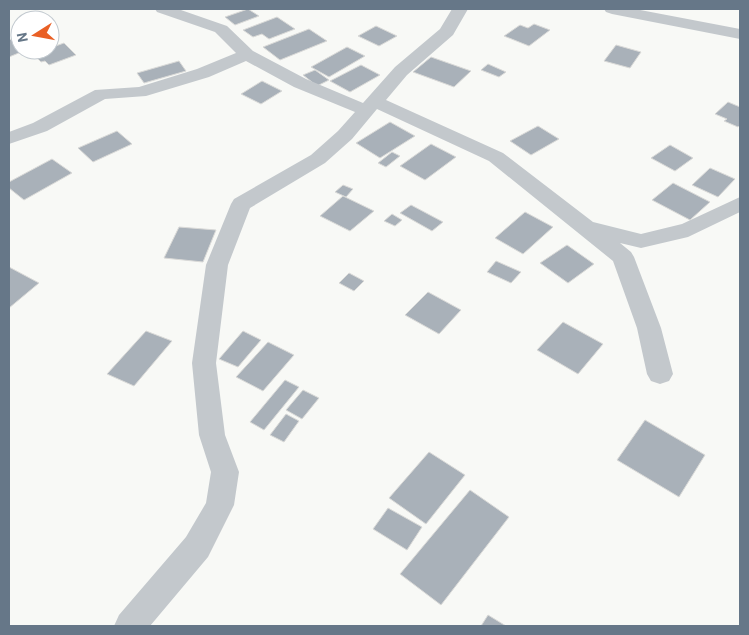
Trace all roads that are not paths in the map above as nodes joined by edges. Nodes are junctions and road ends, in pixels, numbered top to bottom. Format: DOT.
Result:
graph roads {
  1 [pos="163,9"];
  2 [pos="460,9"];
  3 [pos="612,9"];
  4 [pos="740,34"];
  5 [pos="247,55"];
  6 [pos="372,106"];
  7 [pos="9,138"];
  8 [pos="740,204"];
  9 [pos="586,226"];
  10 [pos="660,374"];
  11 [pos="130,626"];
  1 -- 5 [label="street"];
  2 -- 6 [label="street"];
  3 -- 4 [label="street"];
  5 -- 6 [label="street"];
  5 -- 7 [label="street"];
  6 -- 9 [label="street"];
  6 -- 11 [label="street"];
  8 -- 9 [label="street"];
  9 -- 10 [label="street"];
}
